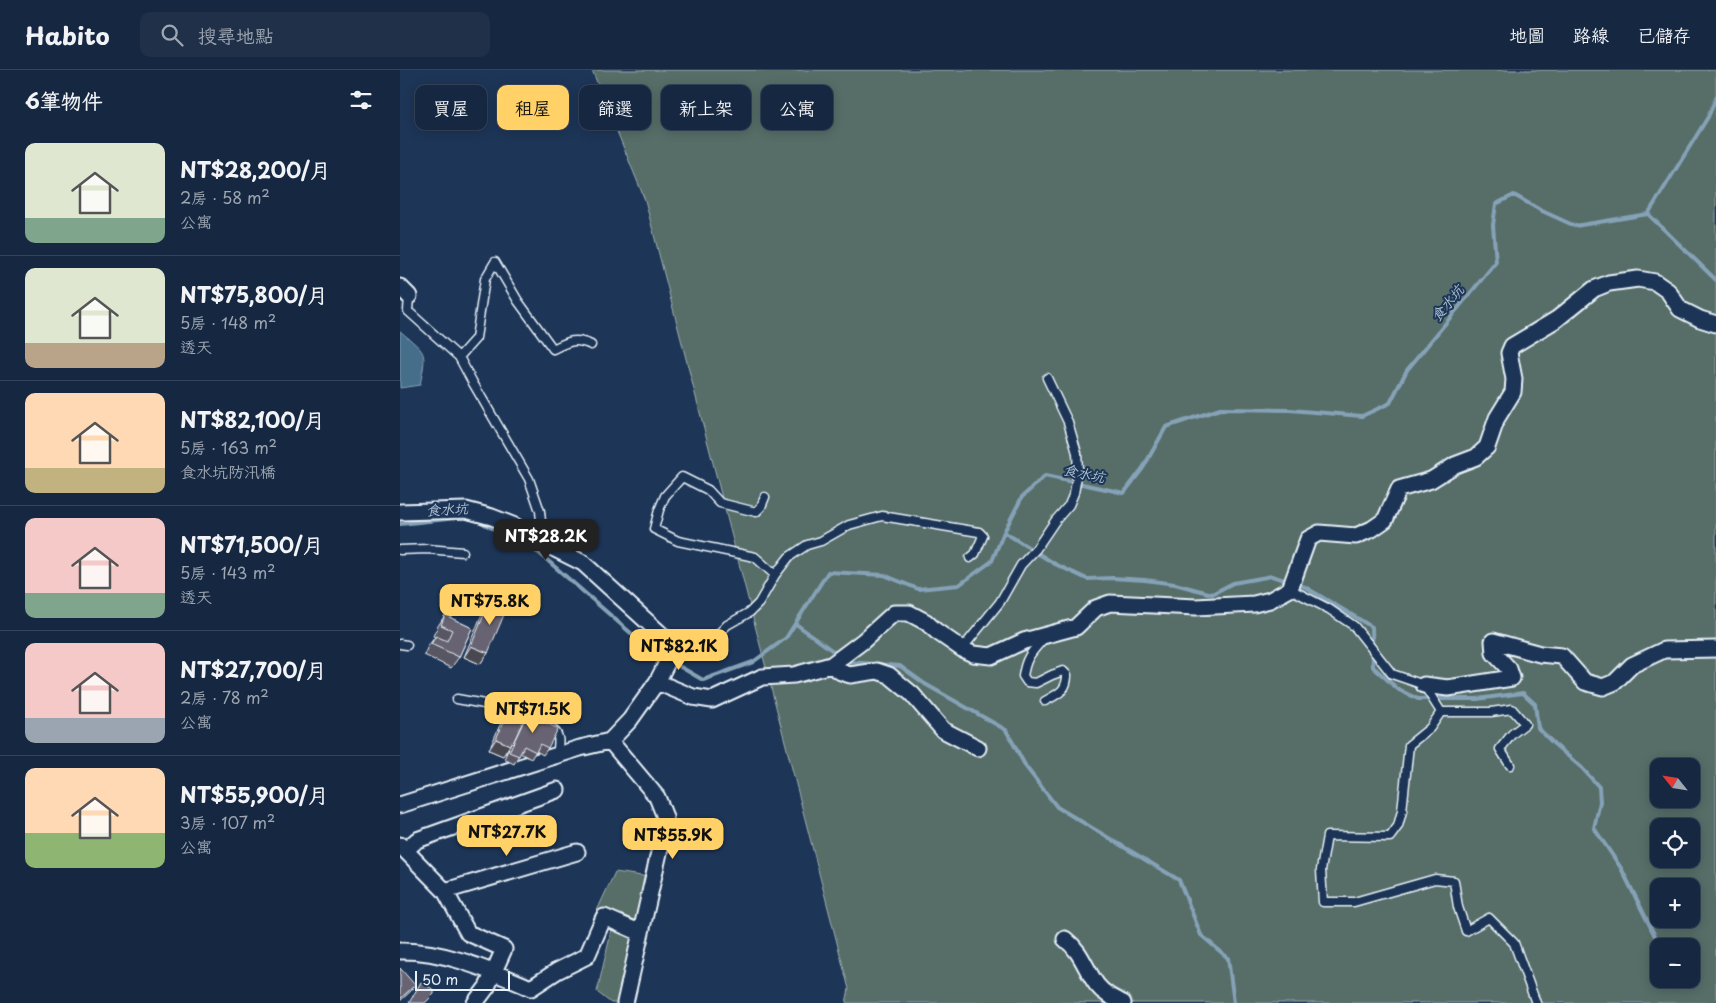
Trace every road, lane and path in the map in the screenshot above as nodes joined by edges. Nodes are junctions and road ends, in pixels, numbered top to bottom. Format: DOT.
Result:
graph roads {
  1 [pos="405,292"];
  2 [pos="1716,324"];
  3 [pos="590,345"];
  4 [pos="459,357"];
  5 [pos="1047,378"];
  6 [pos="764,497"];
  7 [pos="400,512"];
  8 [pos="543,543"];
  9 [pos="400,550"];
  10 [pos="463,552"];
  11 [pos="970,558"];
  12 [pos="776,574"];
  13 [pos="1290,589"];
  14 [pos="1048,634"];
  15 [pos="675,647"];
  16 [pos="962,648"];
  17 [pos="1716,649"];
  18 [pos="836,661"];
  19 [pos="657,682"];
  20 [pos="1426,688"];
  21 [pos="457,699"];
  22 [pos="1045,701"];
  23 [pos="1440,710"];
  24 [pos="528,714"];
  25 [pos="542,721"];
  26 [pos="610,741"];
  27 [pos="978,748"];
  28 [pos="557,756"];
  29 [pos="1510,765"];
  30 [pos="557,790"];
  31 [pos="400,804"];
  32 [pos="403,848"];
  33 [pos="577,852"];
  34 [pos="445,892"];
  35 [pos="641,933"];
  36 [pos="1065,939"];
  37 [pos="400,951"];
  38 [pos="493,972"];
  39 [pos="475,1003"];
  40 [pos="625,1003"];
  41 [pos="1123,1003"];
  42 [pos="1536,1003"];
  1 -- 4 [label="lane"];
  2 -- 13 [label="street"];
  3 -- 4 [label="lane"];
  4 -- 8 [label="lane"];
  5 -- 16 [label="lane"];
  6 -- 12 [label="lane"];
  7 -- 8 [label="street"];
  8 -- 15 [label="street"];
  9 -- 10 [label="lane"];
  11 -- 12 [label="lane"];
  12 -- 15 [label="lane"];
  13 -- 14 [label="street"];
  13 -- 20 [label="lane"];
  14 -- 16 [label="street"];
  14 -- 22 [label="lane"];
  15 -- 19 [label="street"];
  16 -- 18 [label="street"];
  17 -- 20 [label="street"];
  18 -- 19 [label="street"];
  18 -- 27 [label="street"];
  19 -- 26 [label="street"];
  20 -- 23 [label="lane"];
  21 -- 24 [label="lane"];
  23 -- 29 [label="lane"];
  23 -- 42 [label="lane"];
  25 -- 28 [label="lane"];
  26 -- 28 [label="street"];
  26 -- 35 [label="street"];
  28 -- 31 [label="street"];
  30 -- 32 [label="street"];
  32 -- 34 [label="street"];
  33 -- 34 [label="street"];
  34 -- 38 [label="street"];
  35 -- 38 [label="street"];
  35 -- 40 [label="street"];
  36 -- 41 [label="street"];
  37 -- 38 [label="street"];
  38 -- 39 [label="street"];
}
